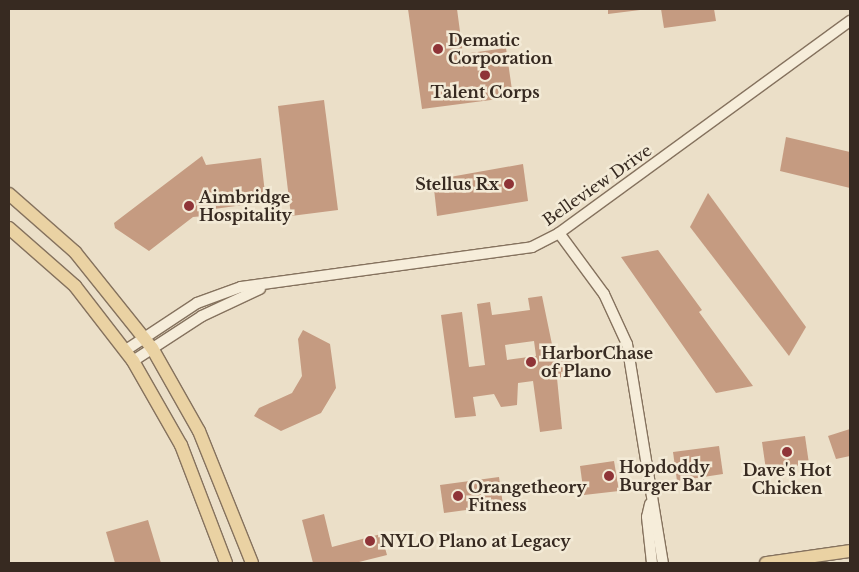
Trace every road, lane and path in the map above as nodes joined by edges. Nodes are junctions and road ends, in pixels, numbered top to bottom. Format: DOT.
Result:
graph roads {
  1 [pos="850,21"];
  2 [pos="9,194"];
  3 [pos="9,228"];
  4 [pos="559,233"];
  5 [pos="263,287"];
  6 [pos="144,337"];
  7 [pos="152,348"];
  8 [pos="130,355"];
  9 [pos="229,504"];
  10 [pos="650,504"];
  11 [pos="208,512"];
  12 [pos="850,551"];
  13 [pos="226,563"];
  14 [pos="252,563"];
  15 [pos="652,563"];
  16 [pos="663,563"];
  17 [pos="766,563"];
  1 -- 4 [label="street, Belleview Drive"];
  2 -- 6 [label="main road"];
  3 -- 8 [label="main road"];
  4 -- 5 [label="street, Belleview Drive"];
  4 -- 10 [label="street"];
  5 -- 6 [label="street, Belleview Drive"];
  5 -- 7 [label="street, Belleview Drive"];
  6 -- 7 [label="main road"];
  6 -- 8 [label="street, Belleview Drive"];
  7 -- 8 [label="street, Belleview Drive"];
  7 -- 9 [label="main road"];
  8 -- 11 [label="main road"];
  9 -- 11 [label="main road"];
  9 -- 14 [label="main road"];
  10 -- 15 [label="street"];
  10 -- 16 [label="street"];
  11 -- 13 [label="main road"];
  12 -- 17 [label="main road"];
}
